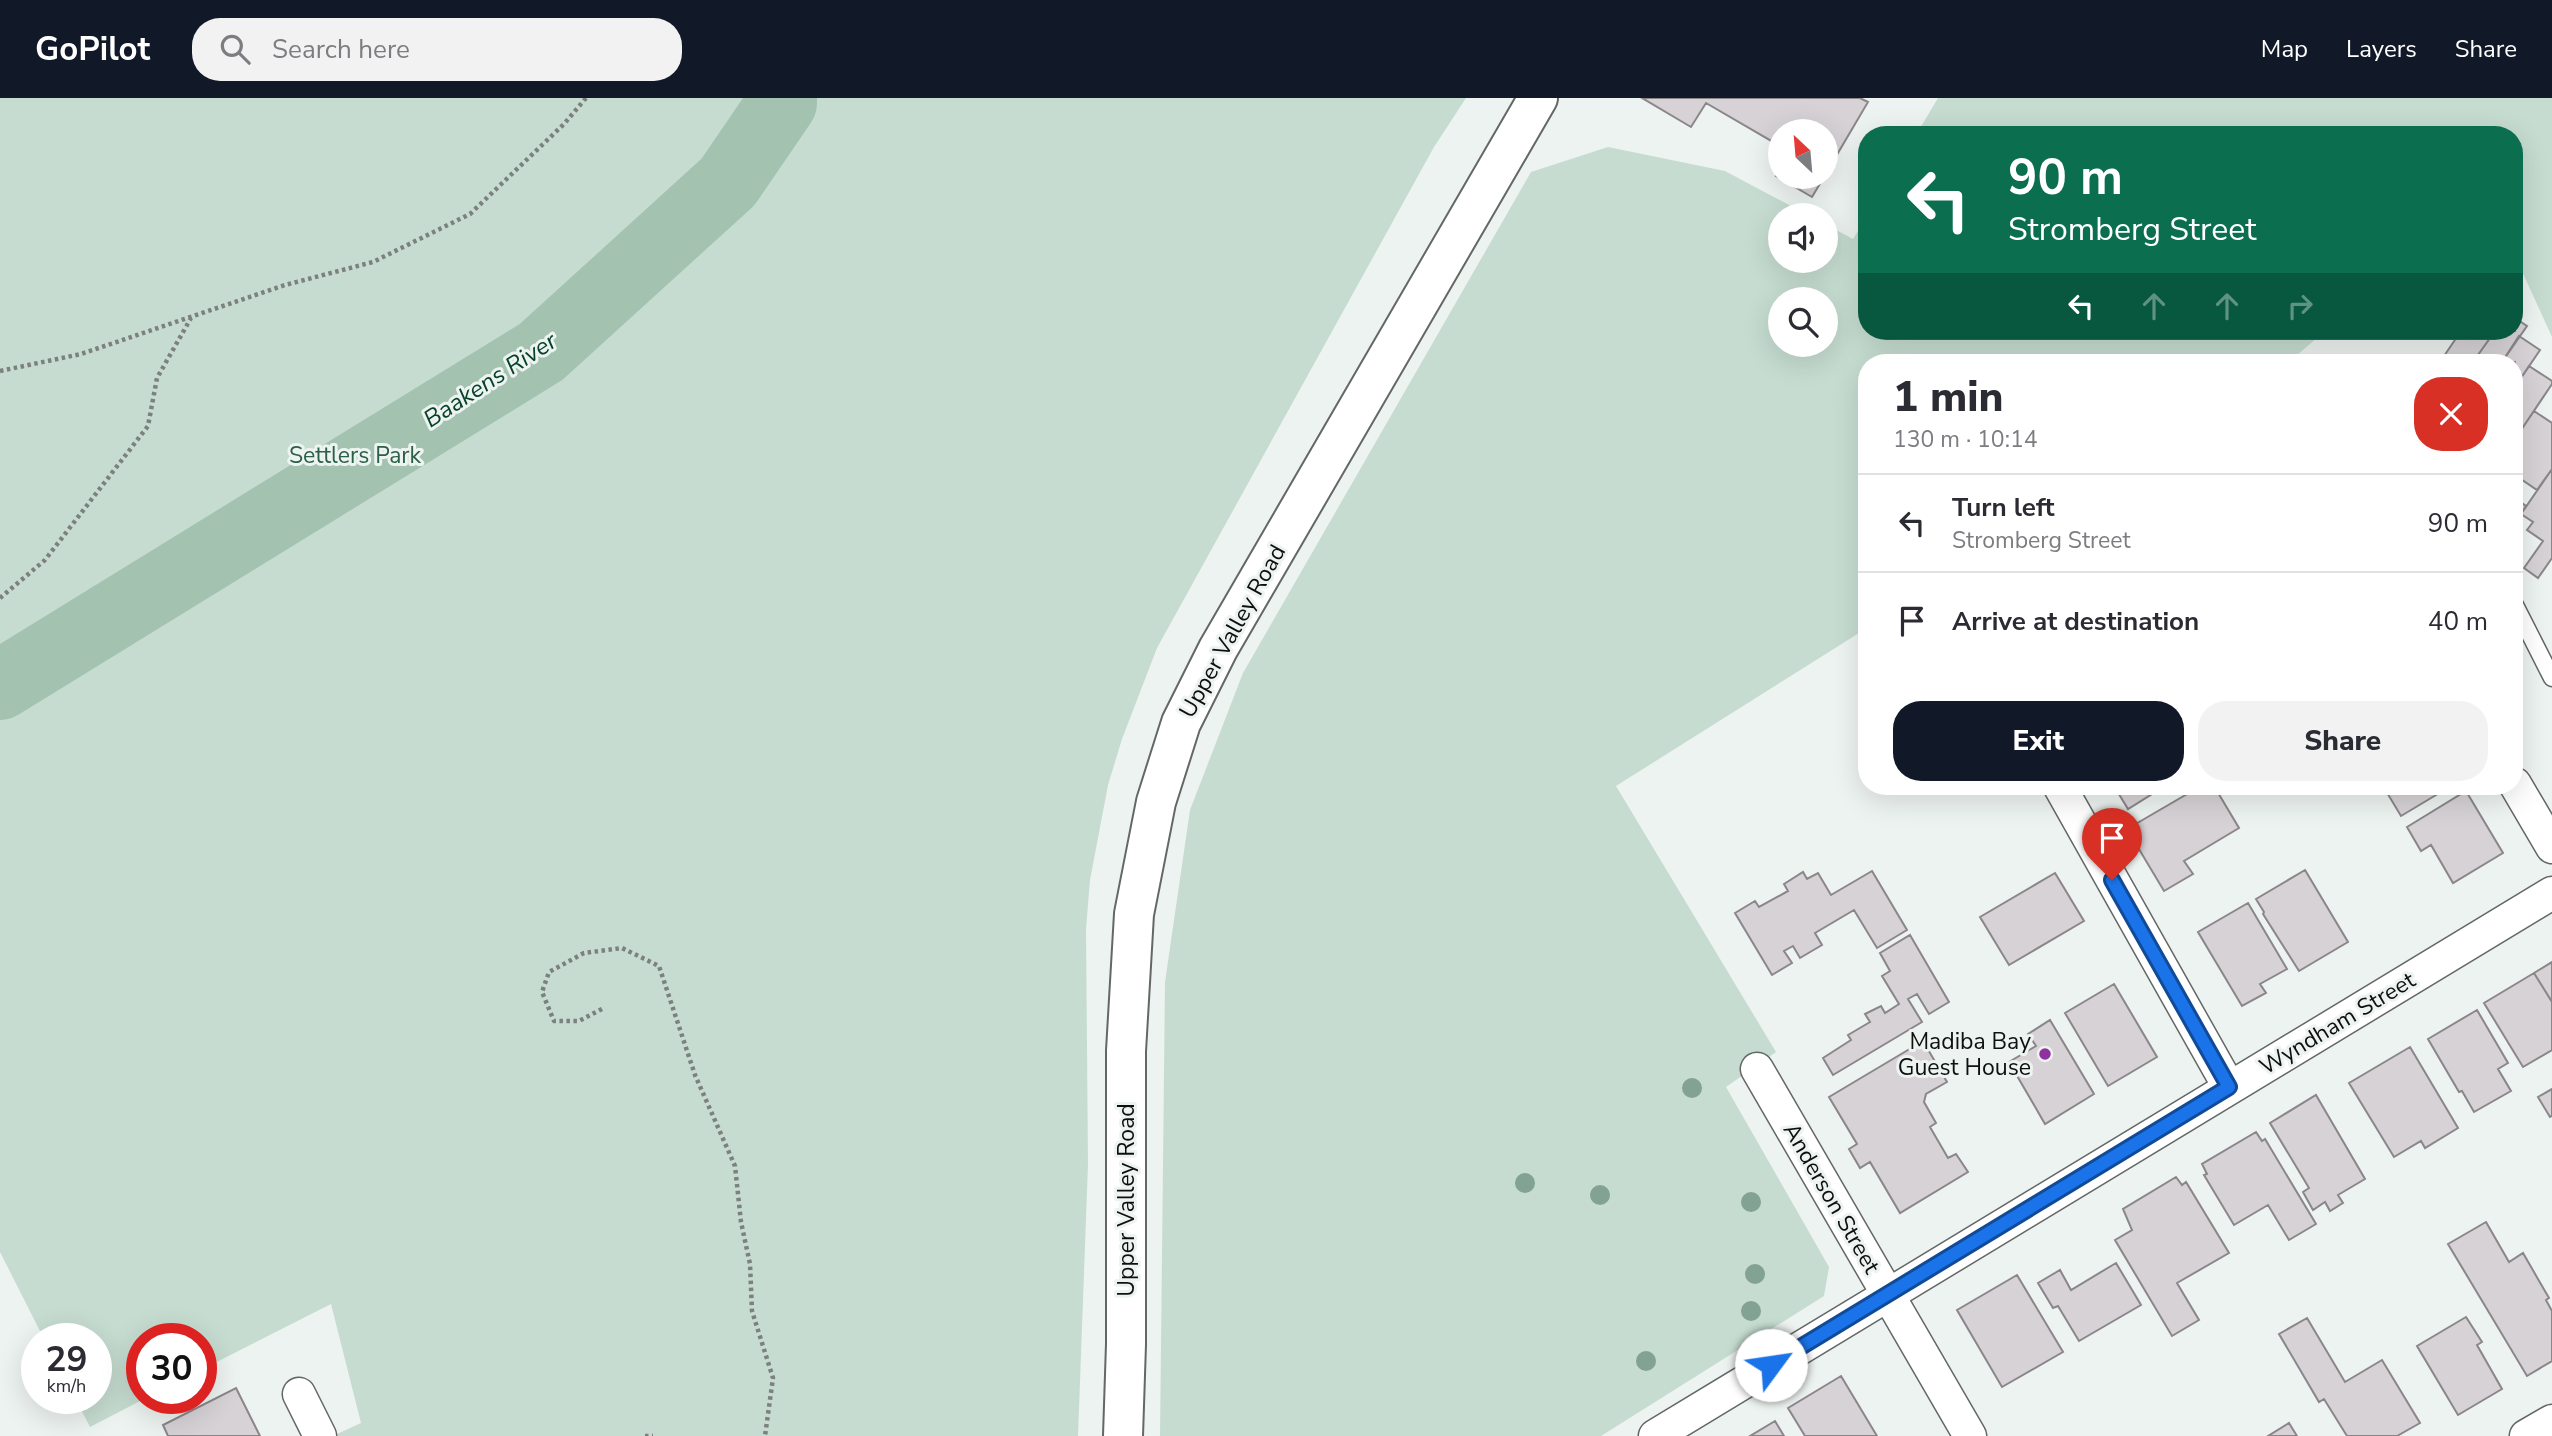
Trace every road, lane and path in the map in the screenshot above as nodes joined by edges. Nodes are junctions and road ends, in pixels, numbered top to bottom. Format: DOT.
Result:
graph roads {
  1 [pos="586,98"];
  2 [pos="1538,98"];
  3 [pos="191,317"];
  4 [pos="0,371"];
  5 [pos="0,598"];
  6 [pos="2523,621"];
  7 [pos="2552,678"];
  8 [pos="2064,795"];
  9 [pos="2521,795"];
  10 [pos="2552,847"];
  11 [pos="2552,893"];
  12 [pos="602,1009"];
  13 [pos="1757,1069"];
  14 [pos="2229,1087"];
  15 [pos="1888,1295"];
  16 [pos="299,1394"];
  17 [pos="2552,1421"];
  18 [pos="320,1436"];
  19 [pos="645,1436"];
  20 [pos="653,1436"];
  21 [pos="765,1436"];
  22 [pos="1123,1436"];
  23 [pos="1654,1436"];
  24 [pos="1969,1436"];
  25 [pos="2526,1436"];
  1 -- 3 [label="path"];
  2 -- 22 [label="street, Upper Valley Road"];
  3 -- 4 [label="path"];
  3 -- 5 [label="path"];
  6 -- 7 [label="lane"];
  8 -- 14 [label="street"];
  9 -- 10 [label="street"];
  11 -- 14 [label="street, Wyndham Street"];
  12 -- 21 [label="path"];
  13 -- 15 [label="street, Anderson Street"];
  14 -- 15 [label="street, Wyndham Street"];
  15 -- 23 [label="street, Wyndham Street"];
  15 -- 24 [label="street, Anderson Street"];
  16 -- 18 [label="street"];
  17 -- 25 [label="street"];
  19 -- 20 [label="path"];
}
